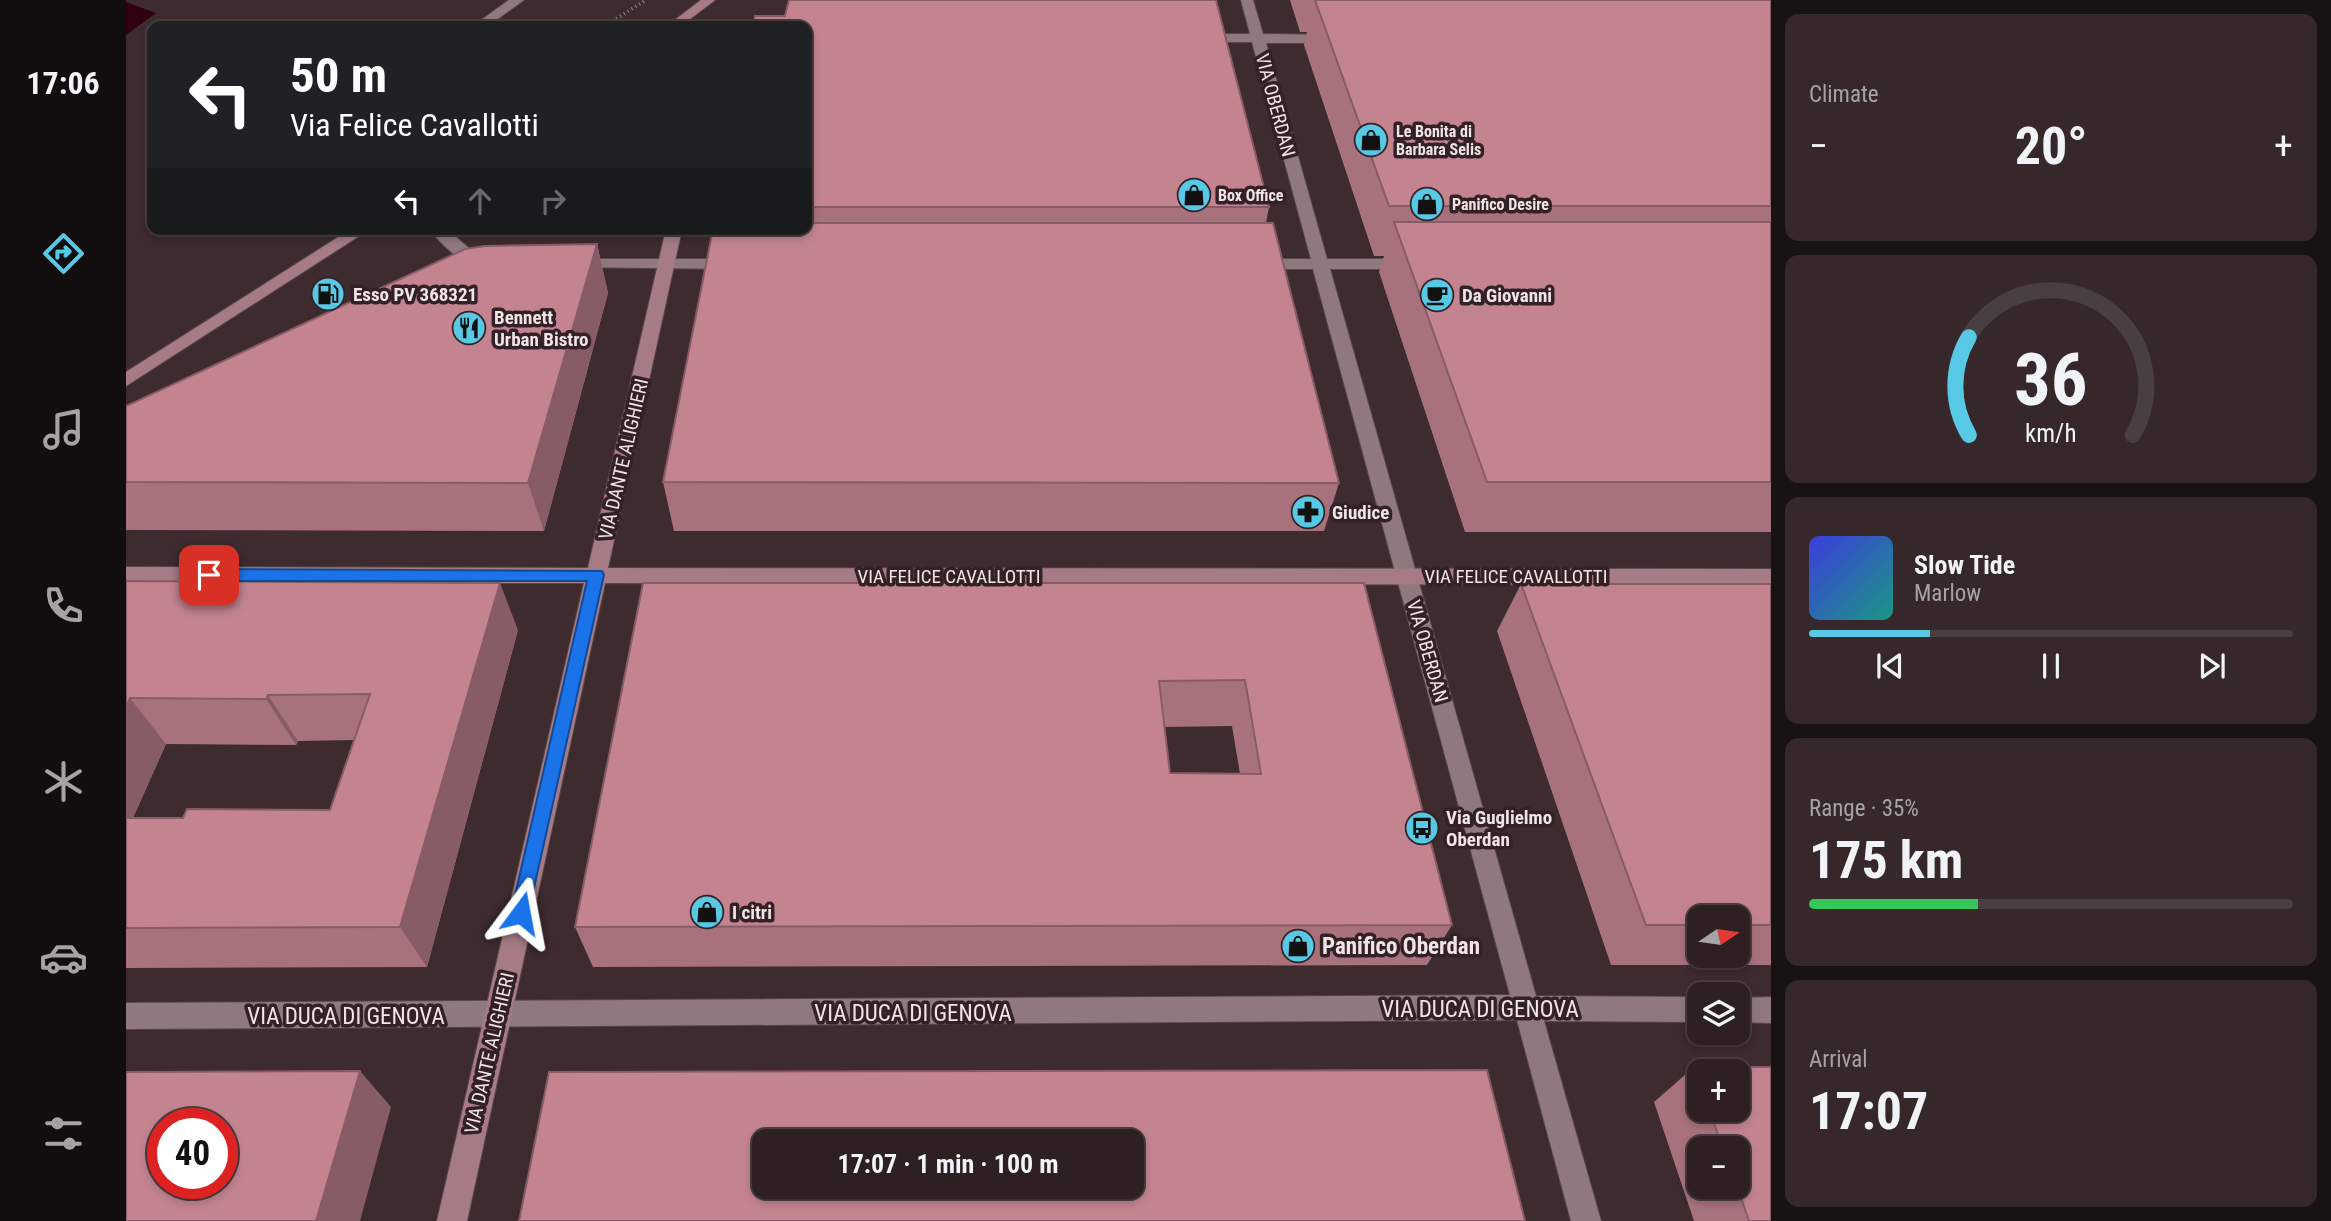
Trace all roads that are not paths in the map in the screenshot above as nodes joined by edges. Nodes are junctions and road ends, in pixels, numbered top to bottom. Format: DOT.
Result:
graph roads {
  1 [pos="518,0"];
  2 [pos="709,0"];
  3 [pos="1247,0"];
  4 [pos="486,21"];
  5 [pos="680,21"];
  6 [pos="1188,38"];
  7 [pos="1258,38"];
  8 [pos="1347,39"];
  9 [pos="353,235"];
  10 [pos="442,235"];
  11 [pos="673,235"];
  12 [pos="504,264"];
  13 [pos="558,264"];
  14 [pos="667,264"];
  15 [pos="745,264"];
  16 [pos="1238,264"];
  17 [pos="1320,264"];
  18 [pos="1429,264"];
  19 [pos="126,380"];
  20 [pos="126,575"];
  21 [pos="597,575"];
  22 [pos="1407,576"];
  23 [pos="1771,577"];
  24 [pos="1527,1008"];
  25 [pos="1687,1009"];
  26 [pos="1750,1010"];
  27 [pos="1771,1010"];
  28 [pos="126,1016"];
  29 [pos="498,1016"];
  30 [pos="452,1221"];
  31 [pos="1586,1221"];
  1 -- 4 [label="street"];
  2 -- 5 [label="street"];
  3 -- 7 [label="street, VIA OBERDAN"];
  6 -- 7 [label="street"];
  7 -- 8 [label="street"];
  7 -- 17 [label="street, VIA OBERDAN"];
  9 -- 19 [label="street"];
  10 -- 12 [label="street"];
  11 -- 14 [label="street, VIA DANTE ALIGHIERI"];
  13 -- 14 [label="street"];
  14 -- 15 [label="street"];
  14 -- 21 [label="street, VIA DANTE ALIGHIERI"];
  16 -- 17 [label="street"];
  17 -- 18 [label="street"];
  17 -- 22 [label="street, VIA OBERDAN"];
  20 -- 21 [label="street, VIA FELICE CAVALLOTTI"];
  21 -- 22 [label="street, VIA FELICE CAVALLOTTI"];
  21 -- 29 [label="street, VIA DANTE ALIGHIERI"];
  22 -- 23 [label="street, VIA FELICE CAVALLOTTI"];
  22 -- 24 [label="street, VIA OBERDAN"];
  24 -- 25 [label="street, VIA DUCA DI GENOVA"];
  24 -- 29 [label="street, VIA DUCA DI GENOVA"];
  24 -- 31 [label="street, VIA OBERDAN"];
  26 -- 27 [label="street"];
  28 -- 29 [label="street, VIA DUCA DI GENOVA"];
  29 -- 30 [label="street, VIA DANTE ALIGHIERI"];
}
